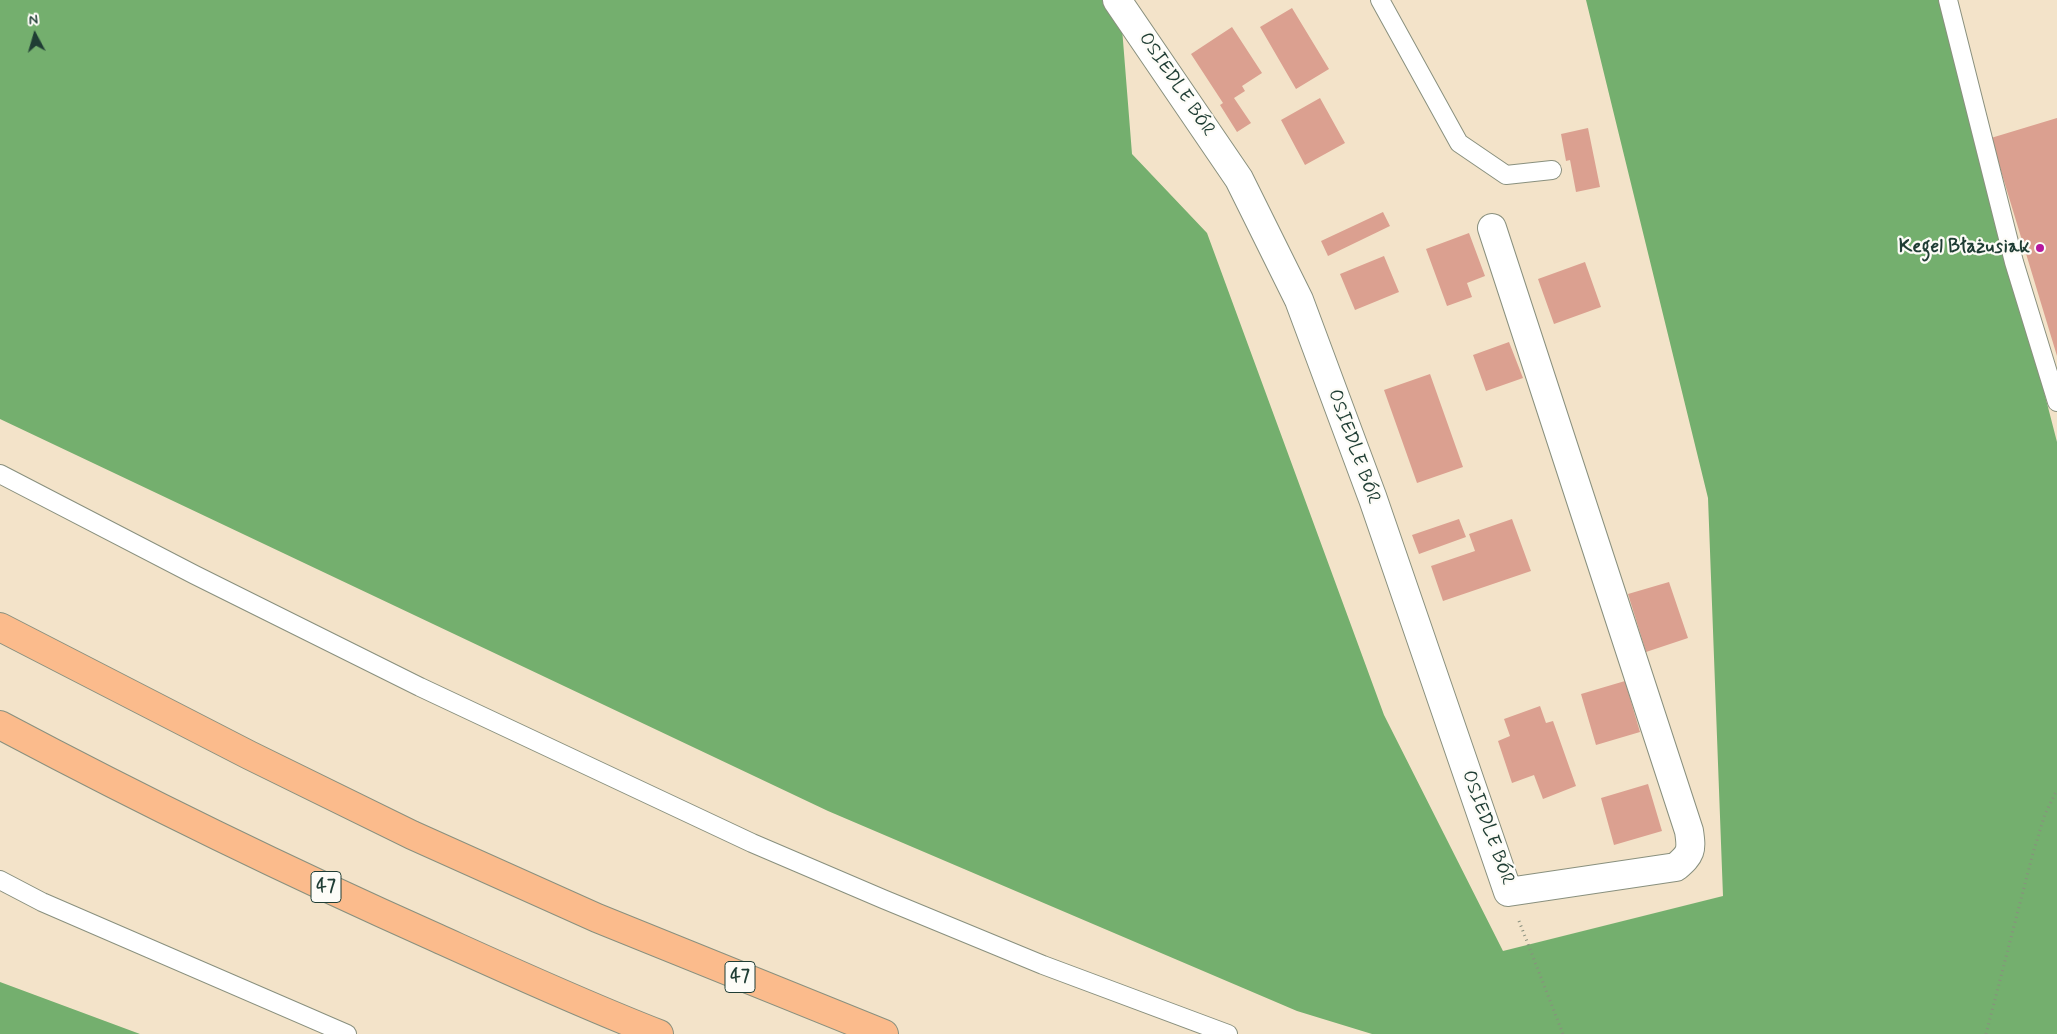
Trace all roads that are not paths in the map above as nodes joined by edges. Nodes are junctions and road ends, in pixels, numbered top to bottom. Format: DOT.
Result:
graph roads {
  1 [pos="1118,0"];
  2 [pos="1380,0"];
  3 [pos="1948,0"];
  4 [pos="1552,170"];
  5 [pos="1492,228"];
  6 [pos="2057,402"];
  7 [pos="0,474"];
  8 [pos="0,627"];
  9 [pos="0,725"];
  10 [pos="0,880"];
  11 [pos="347,1034"];
  12 [pos="659,1034"];
  13 [pos="884,1034"];
  14 [pos="1228,1034"];
  1 -- 5 [label="street, OSIEDLE BÓR"];
  2 -- 4 [label="lane"];
  3 -- 6 [label="lane"];
  7 -- 14 [label="lane"];
  8 -- 13 [label="main road, 47"];
  9 -- 12 [label="main road, 47"];
  10 -- 11 [label="lane"];
}
